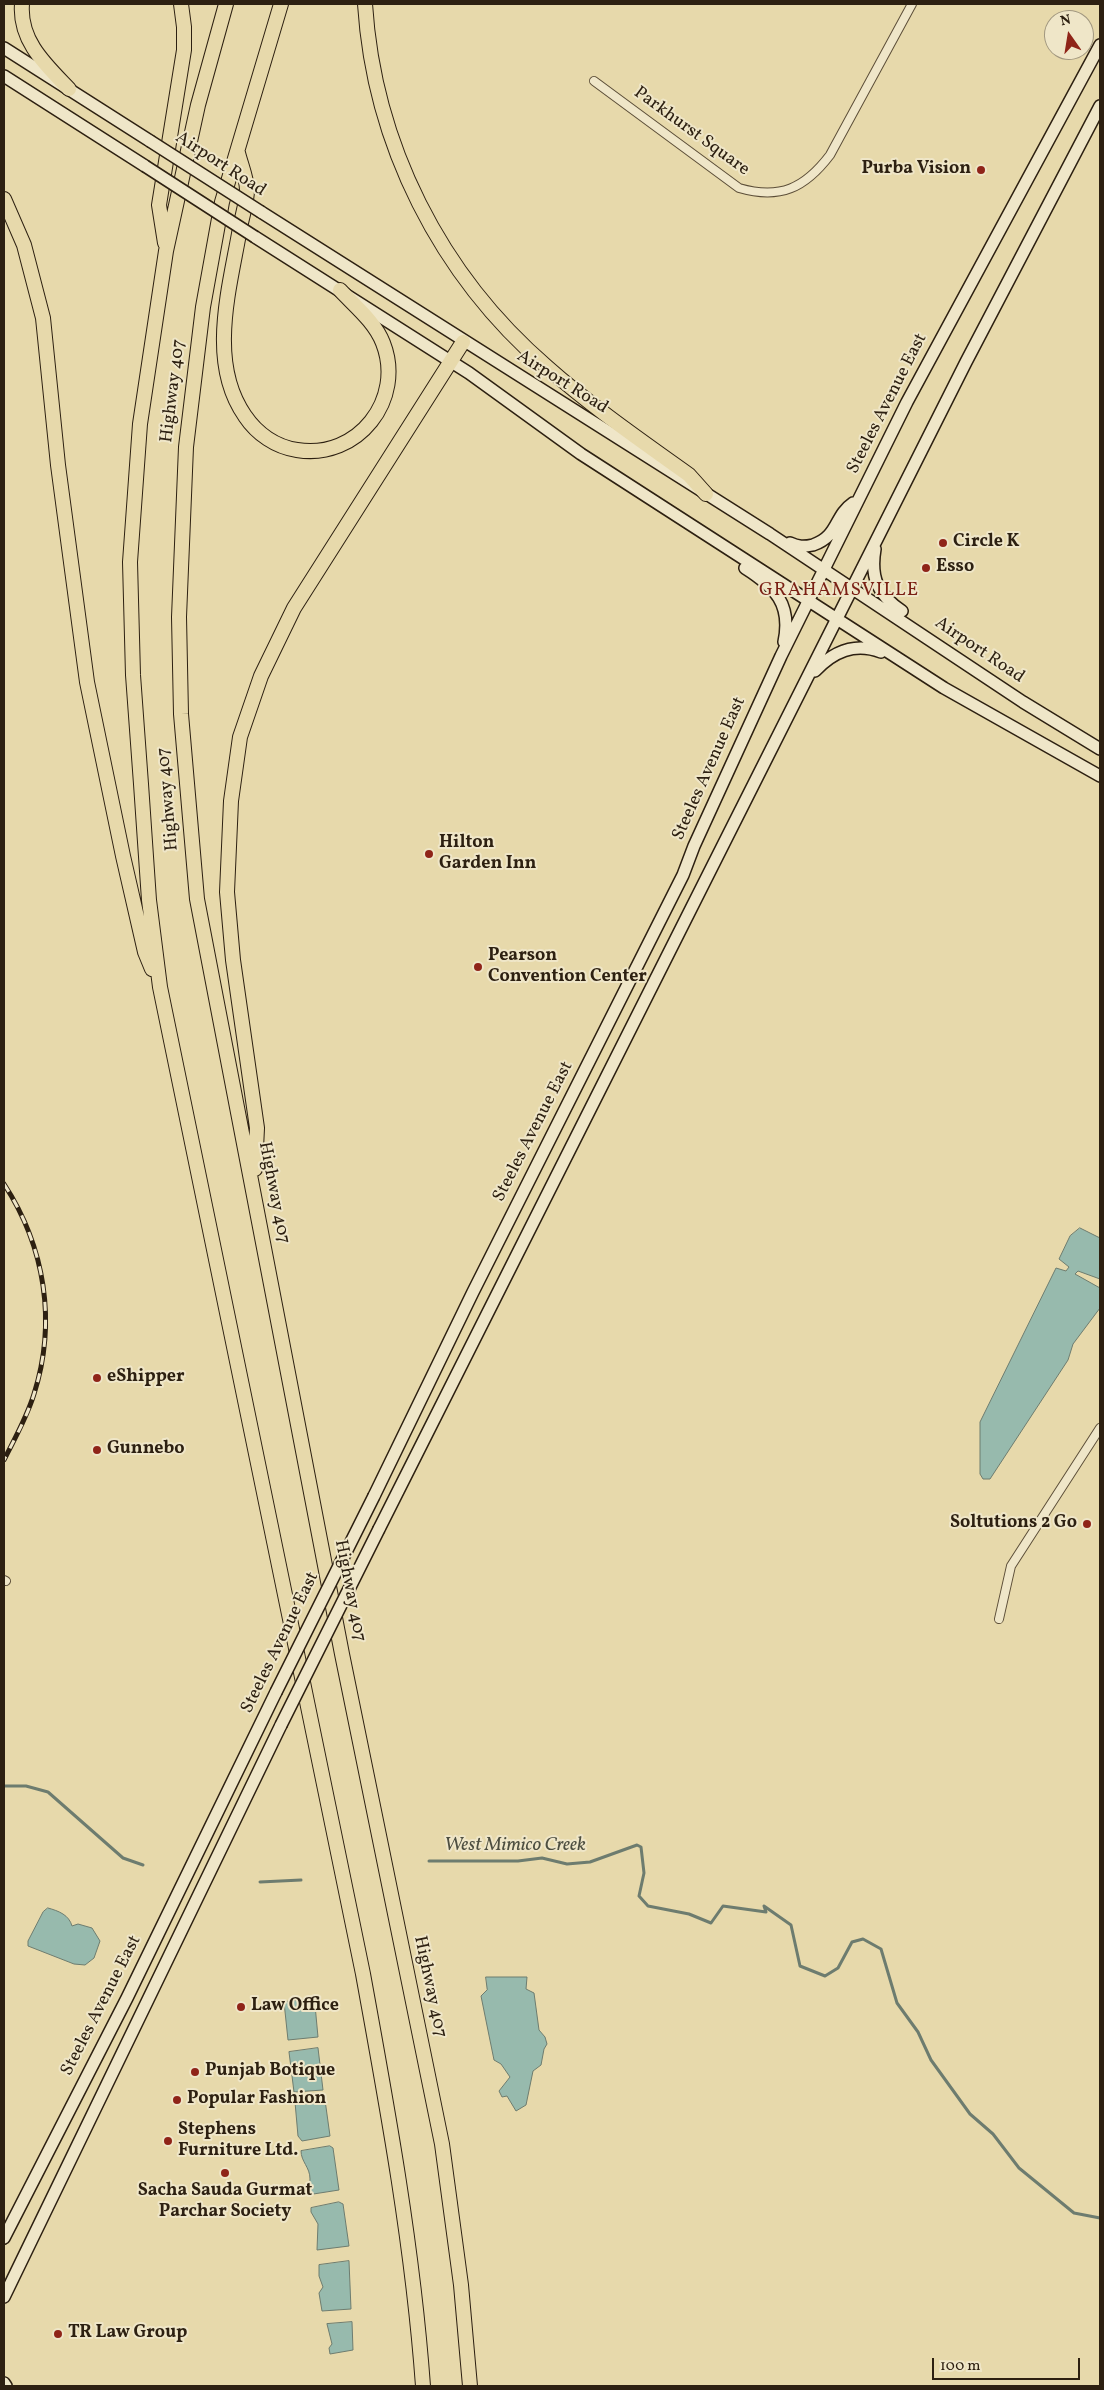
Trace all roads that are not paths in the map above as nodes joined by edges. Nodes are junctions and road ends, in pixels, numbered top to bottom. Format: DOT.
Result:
graph roads {
  1 [pos="22,4"];
  2 [pos="181,4"];
  3 [pos="226,4"];
  4 [pos="281,4"];
  5 [pos="364,4"];
  6 [pos="912,4"];
  7 [pos="1100,45"];
  8 [pos="4,48"];
  9 [pos="4,76"];
  10 [pos="594,80"];
  11 [pos="69,89"];
  12 [pos="1100,106"];
  13 [pos="238,153"];
  14 [pos="4,199"];
  15 [pos="166,251"];
  16 [pos="340,290"];
  17 [pos="463,342"];
  18 [pos="451,361"];
  19 [pos="706,494"];
  20 [pos="859,499"];
  21 [pos="770,534"];
  22 [pos="878,538"];
  23 [pos="716,541"];
  24 [pos="824,569"];
  25 [pos="853,588"];
  26 [pos="809,600"];
  27 [pos="837,618"];
  28 [pos="923,634"];
  29 [pos="781,656"];
  30 [pos="901,660"];
  31 [pos="807,680"];
  32 [pos="1100,749"];
  33 [pos="1100,776"];
  34 [pos="160,987"];
  35 [pos="254,1190"];
  36 [pos="1100,1428"];
  37 [pos="999,1619"];
  38 [pos="4,2238"];
  39 [pos="4,2296"];
  40 [pos="4,2383"];
  41 [pos="6,2386"];
  42 [pos="423,2386"];
  43 [pos="470,2386"];
  1 -- 11 [label="highway"];
  2 -- 15 [label="highway"];
  3 -- 15 [label="highway, Highway 407"];
  4 -- 13 [label="highway, Highway 407"];
  5 -- 19 [label="highway"];
  6 -- 10 [label="street, Parkhurst Square"];
  7 -- 20 [label="main road, Steeles Avenue East"];
  8 -- 11 [label="main road, Airport Road"];
  9 -- 16 [label="main road, bridge"];
  11 -- 17 [label="main road, Airport Road, bridge"];
  12 -- 22 [label="main road, Steeles Avenue East"];
  13 -- 16 [label="highway"];
  13 -- 35 [label="highway, Highway 407"];
  14 -- 34 [label="highway"];
  15 -- 34 [label="highway, Highway 407"];
  16 -- 18 [label="main road"];
  17 -- 18 [label="highway"];
  17 -- 19 [label="main road, Airport Road"];
  18 -- 23 [label="main road"];
  18 -- 35 [label="highway"];
  19 -- 21 [label="main road, Airport Road"];
  20 -- 21 [label="main road"];
  20 -- 24 [label="main road, Steeles Avenue East"];
  21 -- 24 [label="main road, Airport Road"];
  22 -- 25 [label="main road, Steeles Avenue East"];
  22 -- 28 [label="main road"];
  23 -- 26 [label="main road"];
  23 -- 29 [label="main road"];
  24 -- 25 [label="main road, Airport Road"];
  24 -- 26 [label="main road, Steeles Avenue East"];
  25 -- 27 [label="main road, Steeles Avenue East"];
  25 -- 28 [label="main road, Airport Road"];
  26 -- 27 [label="main road"];
  26 -- 29 [label="main road, Steeles Avenue East"];
  27 -- 30 [label="main road"];
  27 -- 31 [label="main road, Steeles Avenue East"];
  28 -- 32 [label="main road, Airport Road"];
  29 -- 38 [label="main road, Steeles Avenue East, bridge"];
  30 -- 31 [label="main road"];
  30 -- 33 [label="main road"];
  31 -- 39 [label="main road, Steeles Avenue East, bridge"];
  34 -- 42 [label="highway, Highway 407"];
  35 -- 43 [label="highway, Highway 407"];
  36 -- 37 [label="street"];
  40 -- 41 [label="main road"];
}
